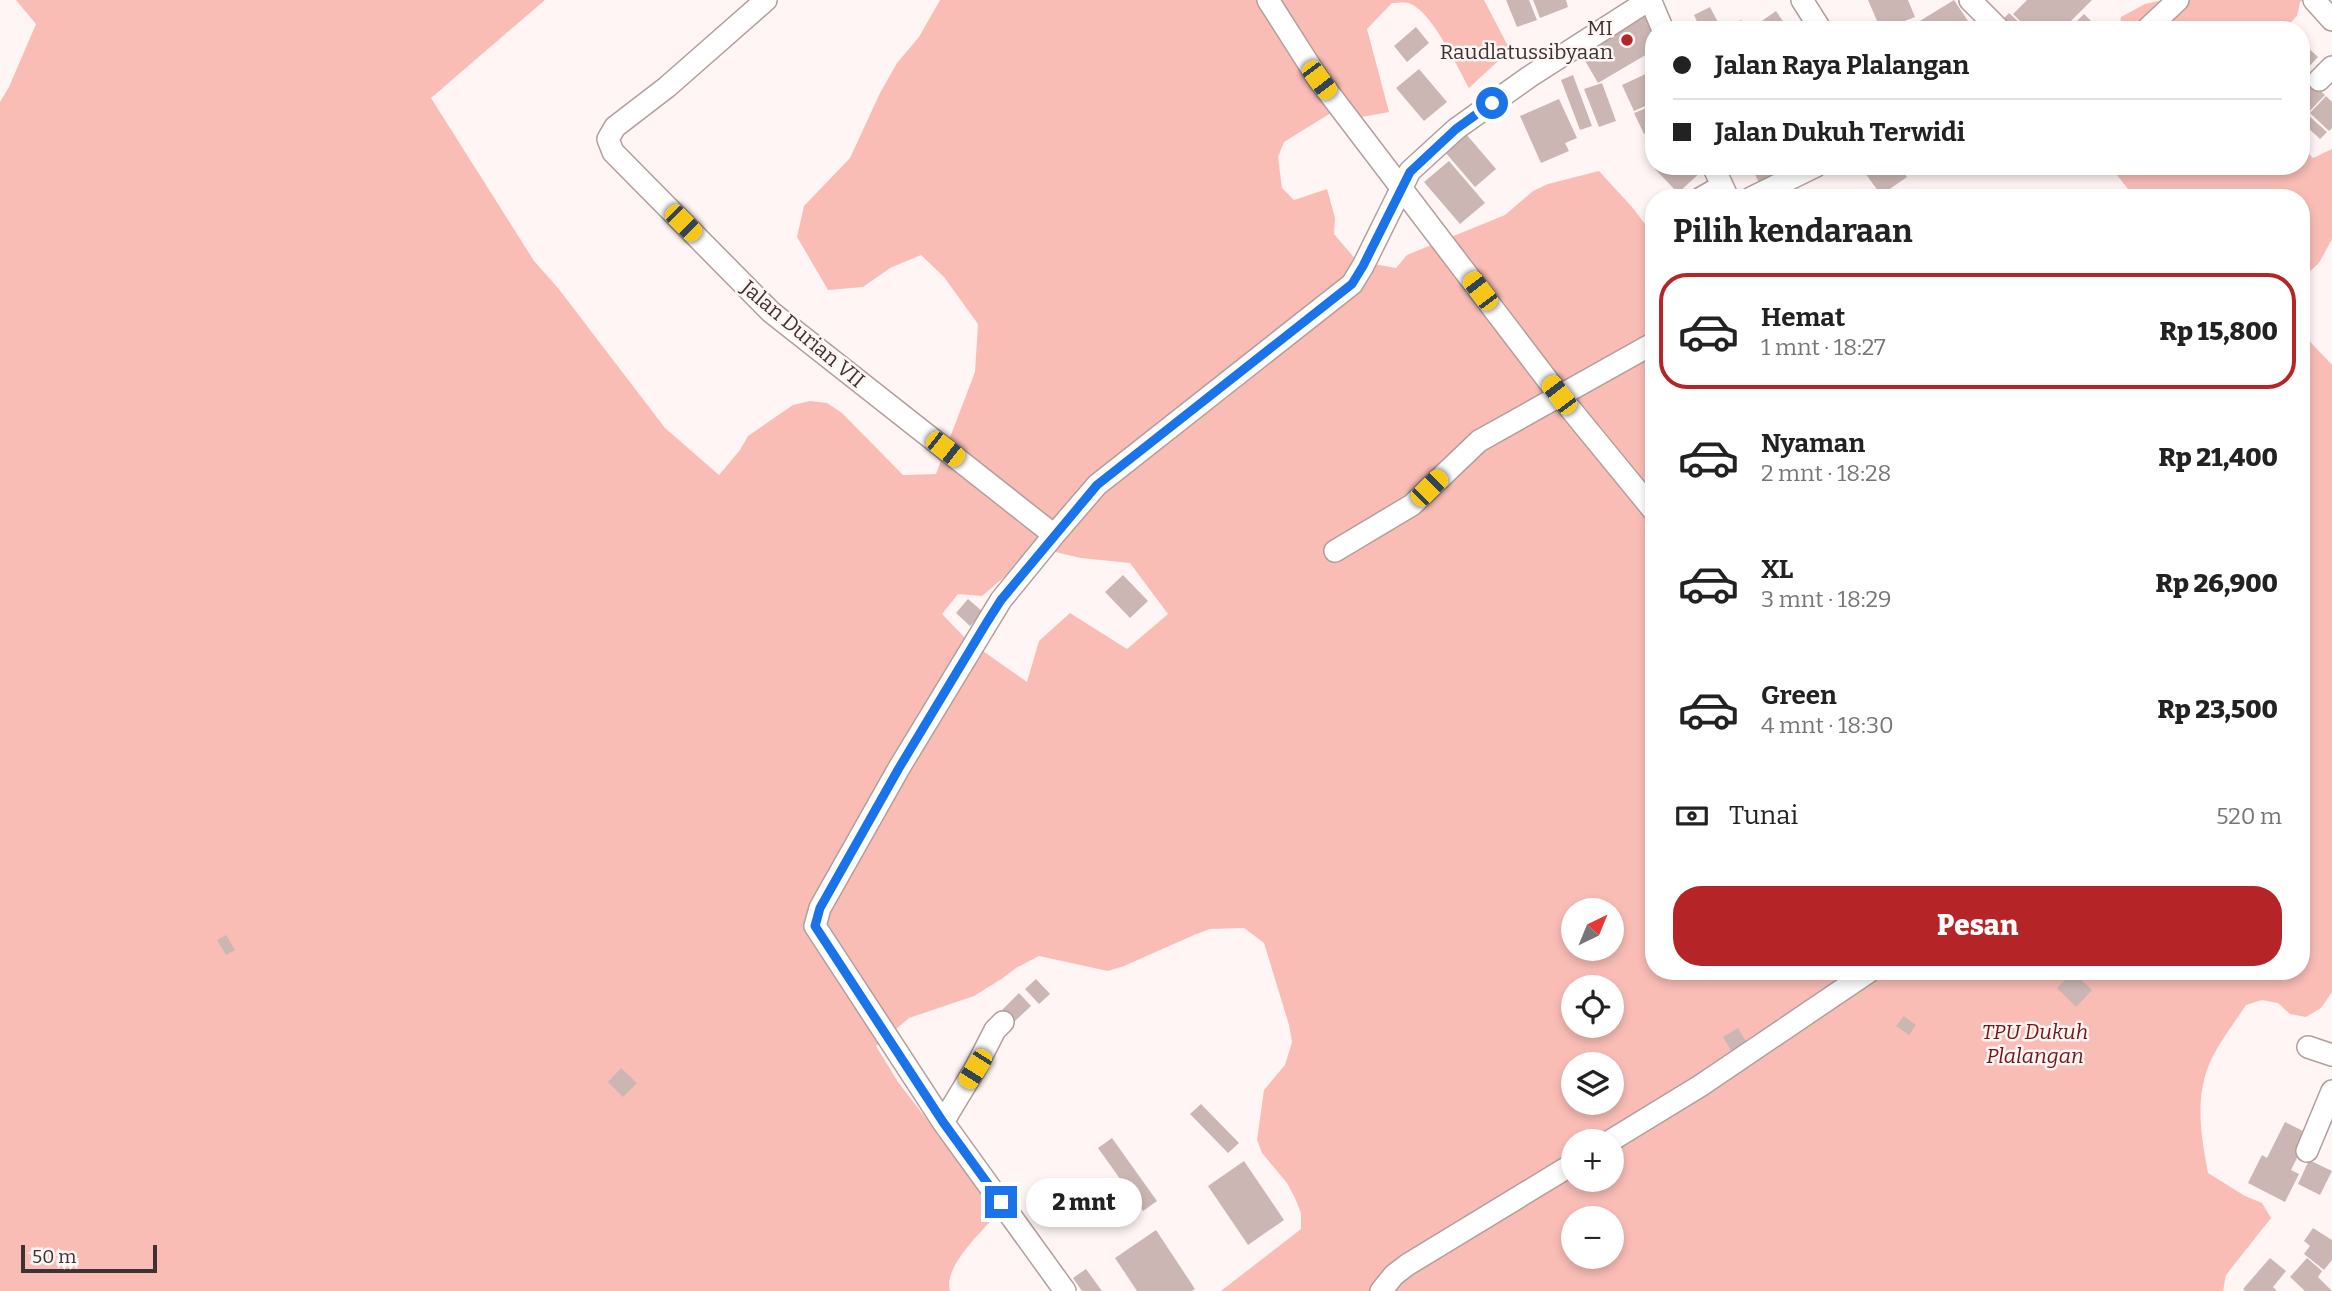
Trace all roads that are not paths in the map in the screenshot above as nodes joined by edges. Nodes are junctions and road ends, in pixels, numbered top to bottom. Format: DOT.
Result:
graph roads {
  1 [pos="766,0"];
  2 [pos="1268,0"];
  3 [pos="1802,0"];
  4 [pos="1970,0"];
  5 [pos="2178,0"];
  6 [pos="2314,0"];
  7 [pos="1655,1"];
  8 [pos="2332,20"];
  9 [pos="1661,21"];
  10 [pos="1815,21"];
  11 [pos="1988,21"];
  12 [pos="2156,21"];
  13 [pos="1807,175"];
  14 [pos="1401,187"];
  15 [pos="1792,189"];
  16 [pos="1645,348"];
  17 [pos="1559,395"];
  18 [pos="1645,500"];
  19 [pos="1054,535"];
  20 [pos="1335,551"];
  21 [pos="1857,980"];
  22 [pos="1003,1022"];
  23 [pos="2308,1047"];
  24 [pos="2332,1055"];
  25 [pos="2332,1091"];
  26 [pos="943,1122"];
  27 [pos="1624,1132"];
  28 [pos="2307,1151"];
  29 [pos="1561,1171"];
  30 [pos="1065,1291"];
  31 [pos="1381,1291"];
  1 -- 19 [label="street, Jalan Durian VII"];
  2 -- 14 [label="street"];
  3 -- 10 [label="street"];
  4 -- 11 [label="street"];
  5 -- 12 [label="street"];
  6 -- 8 [label="street"];
  7 -- 9 [label="street"];
  7 -- 14 [label="street"];
  13 -- 15 [label="street"];
  14 -- 17 [label="street"];
  14 -- 19 [label="street"];
  16 -- 17 [label="street"];
  17 -- 18 [label="street"];
  17 -- 20 [label="street"];
  19 -- 26 [label="street"];
  21 -- 27 [label="street"];
  22 -- 26 [label="street"];
  23 -- 24 [label="street"];
  25 -- 28 [label="street"];
  26 -- 30 [label="street"];
  29 -- 31 [label="street"];
}
